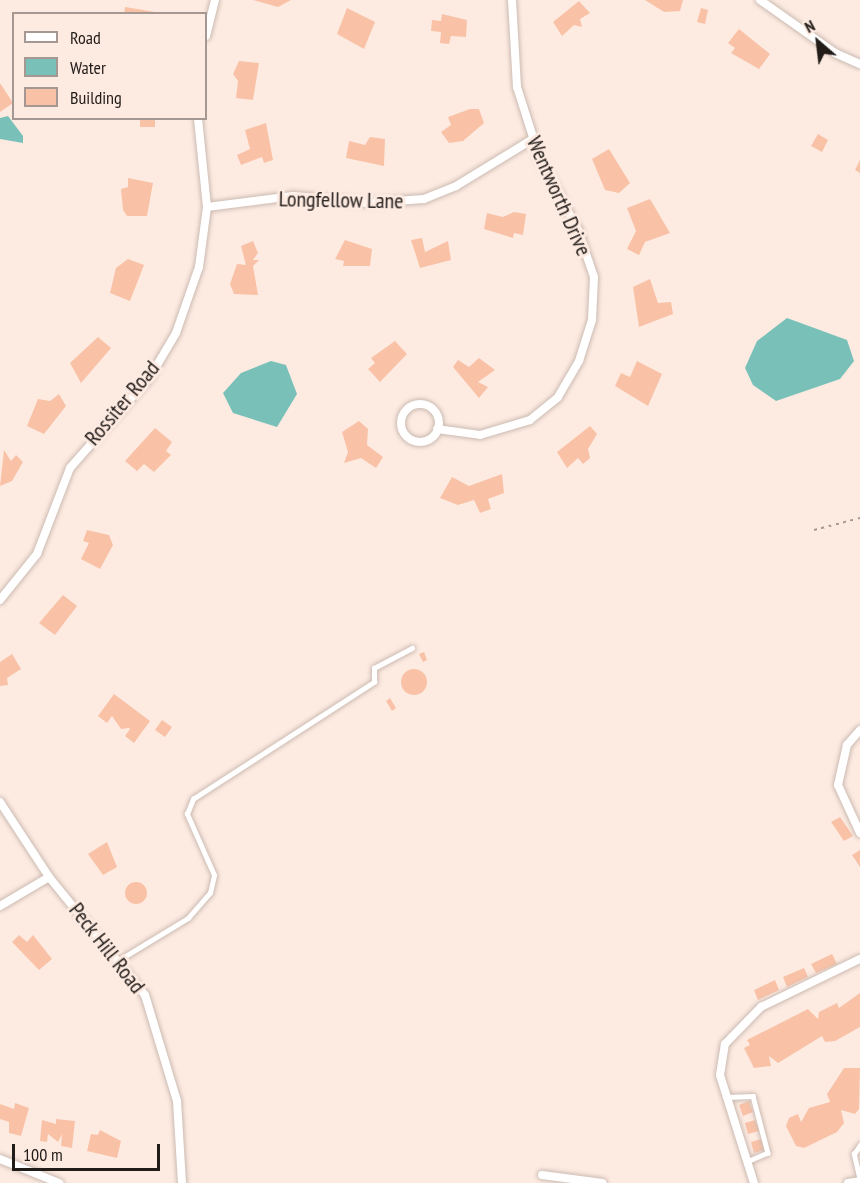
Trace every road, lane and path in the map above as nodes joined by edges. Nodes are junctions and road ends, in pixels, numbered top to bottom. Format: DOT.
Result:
graph roads {
  1 [pos="215,0"];
  2 [pos="512,0"];
  3 [pos="760,0"];
  4 [pos="207,32"];
  5 [pos="860,64"];
  6 [pos="198,120"];
  7 [pos="533,140"];
  8 [pos="207,207"];
  9 [pos="437,429"];
  10 [pos="860,518"];
  11 [pos="814,530"];
  12 [pos="0,600"];
  13 [pos="412,648"];
  14 [pos="860,730"];
  15 [pos="0,802"];
  16 [pos="860,833"];
  17 [pos="49,877"];
  18 [pos="0,906"];
  19 [pos="860,959"];
  20 [pos="119,960"];
  21 [pos="726,1097"];
  22 [pos="860,1145"];
  23 [pos="0,1159"];
  24 [pos="747,1162"];
  25 [pos="543,1175"];
  26 [pos="860,1181"];
  27 [pos="179,1182"];
  28 [pos="59,1183"];
  29 [pos="602,1183"];
  30 [pos="754,1183"];
  31 [pos="848,1183"];
  1 -- 4 [label="street"];
  2 -- 7 [label="street, Wentworth Drive"];
  3 -- 5 [label="street"];
  6 -- 8 [label="street, Rossiter Road"];
  7 -- 8 [label="street, Longfellow Lane"];
  7 -- 9 [label="street, Wentworth Drive"];
  8 -- 12 [label="street, Rossiter Road"];
  9 -- 9 [label="street, Wentworth Drive"];
  10 -- 11 [label="path"];
  13 -- 20 [label="lane"];
  14 -- 16 [label="street"];
  15 -- 17 [label="street, Peck Hill Road"];
  17 -- 18 [label="street"];
  17 -- 20 [label="street, Peck Hill Road"];
  19 -- 21 [label="street"];
  20 -- 27 [label="street, Peck Hill Road"];
  21 -- 24 [label="street"];
  21 -- 24 [label="lane"];
  22 -- 26 [label="lane"];
  23 -- 28 [label="street"];
  24 -- 30 [label="street"];
  25 -- 29 [label="street"];
  26 -- 31 [label="street"];
}
